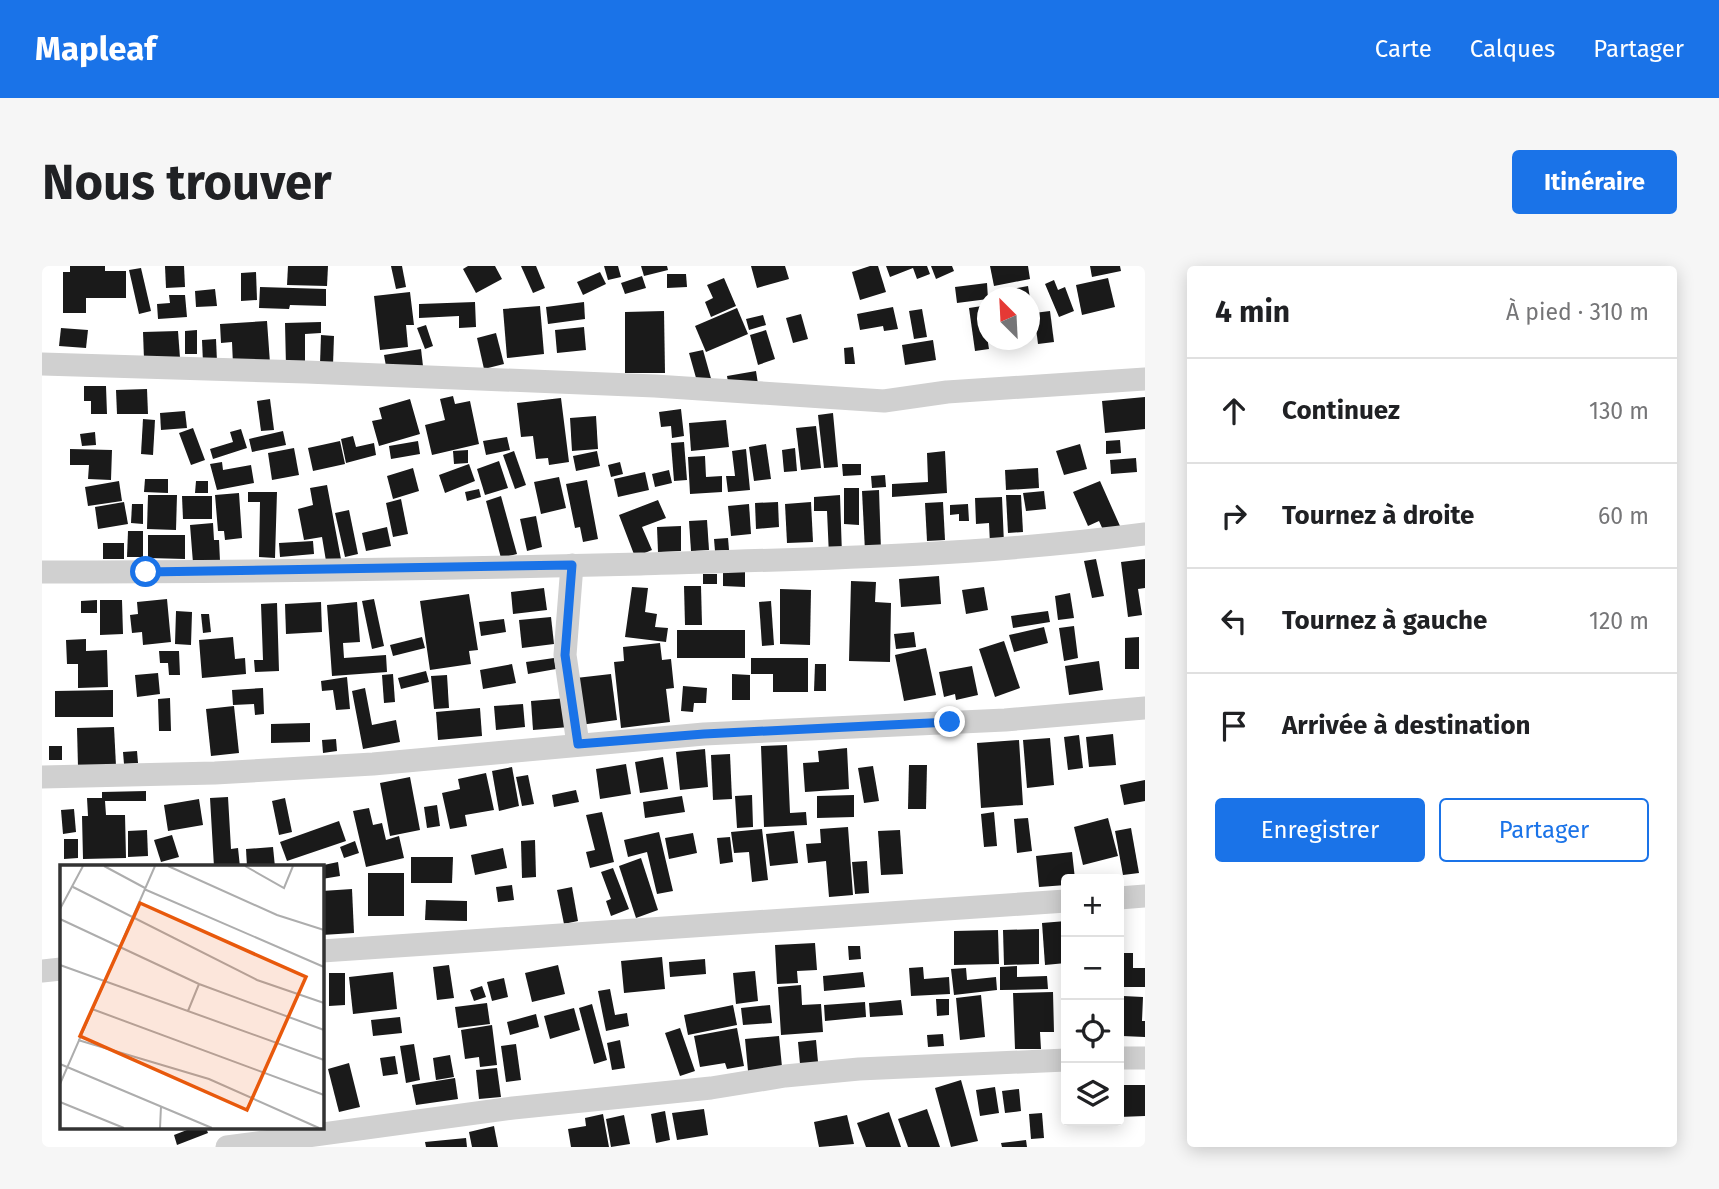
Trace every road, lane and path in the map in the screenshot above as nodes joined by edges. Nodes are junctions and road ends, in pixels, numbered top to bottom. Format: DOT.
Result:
graph roads {
  1 [pos="42,364"];
  2 [pos="1145,379"];
  3 [pos="1145,534"];
  4 [pos="572,565"];
  5 [pos="42,572"];
  6 [pos="1145,708"];
  7 [pos="578,744"];
  8 [pos="42,777"];
  9 [pos="1145,896"];
  10 [pos="1124,898"];
  11 [pos="1061,901"];
  12 [pos="324,951"];
  13 [pos="60,969"];
  14 [pos="42,971"];
  15 [pos="1124,1058"];
  16 [pos="1145,1058"];
  17 [pos="1061,1060"];
  18 [pos="227,1147"];
  1 -- 2 [label="street"];
  3 -- 4 [label="street"];
  4 -- 5 [label="street"];
  4 -- 7 [label="street"];
  6 -- 7 [label="street"];
  7 -- 8 [label="street"];
  9 -- 10 [label="street"];
  11 -- 12 [label="street"];
  13 -- 14 [label="street"];
  15 -- 16 [label="street"];
  17 -- 18 [label="street"];
}
